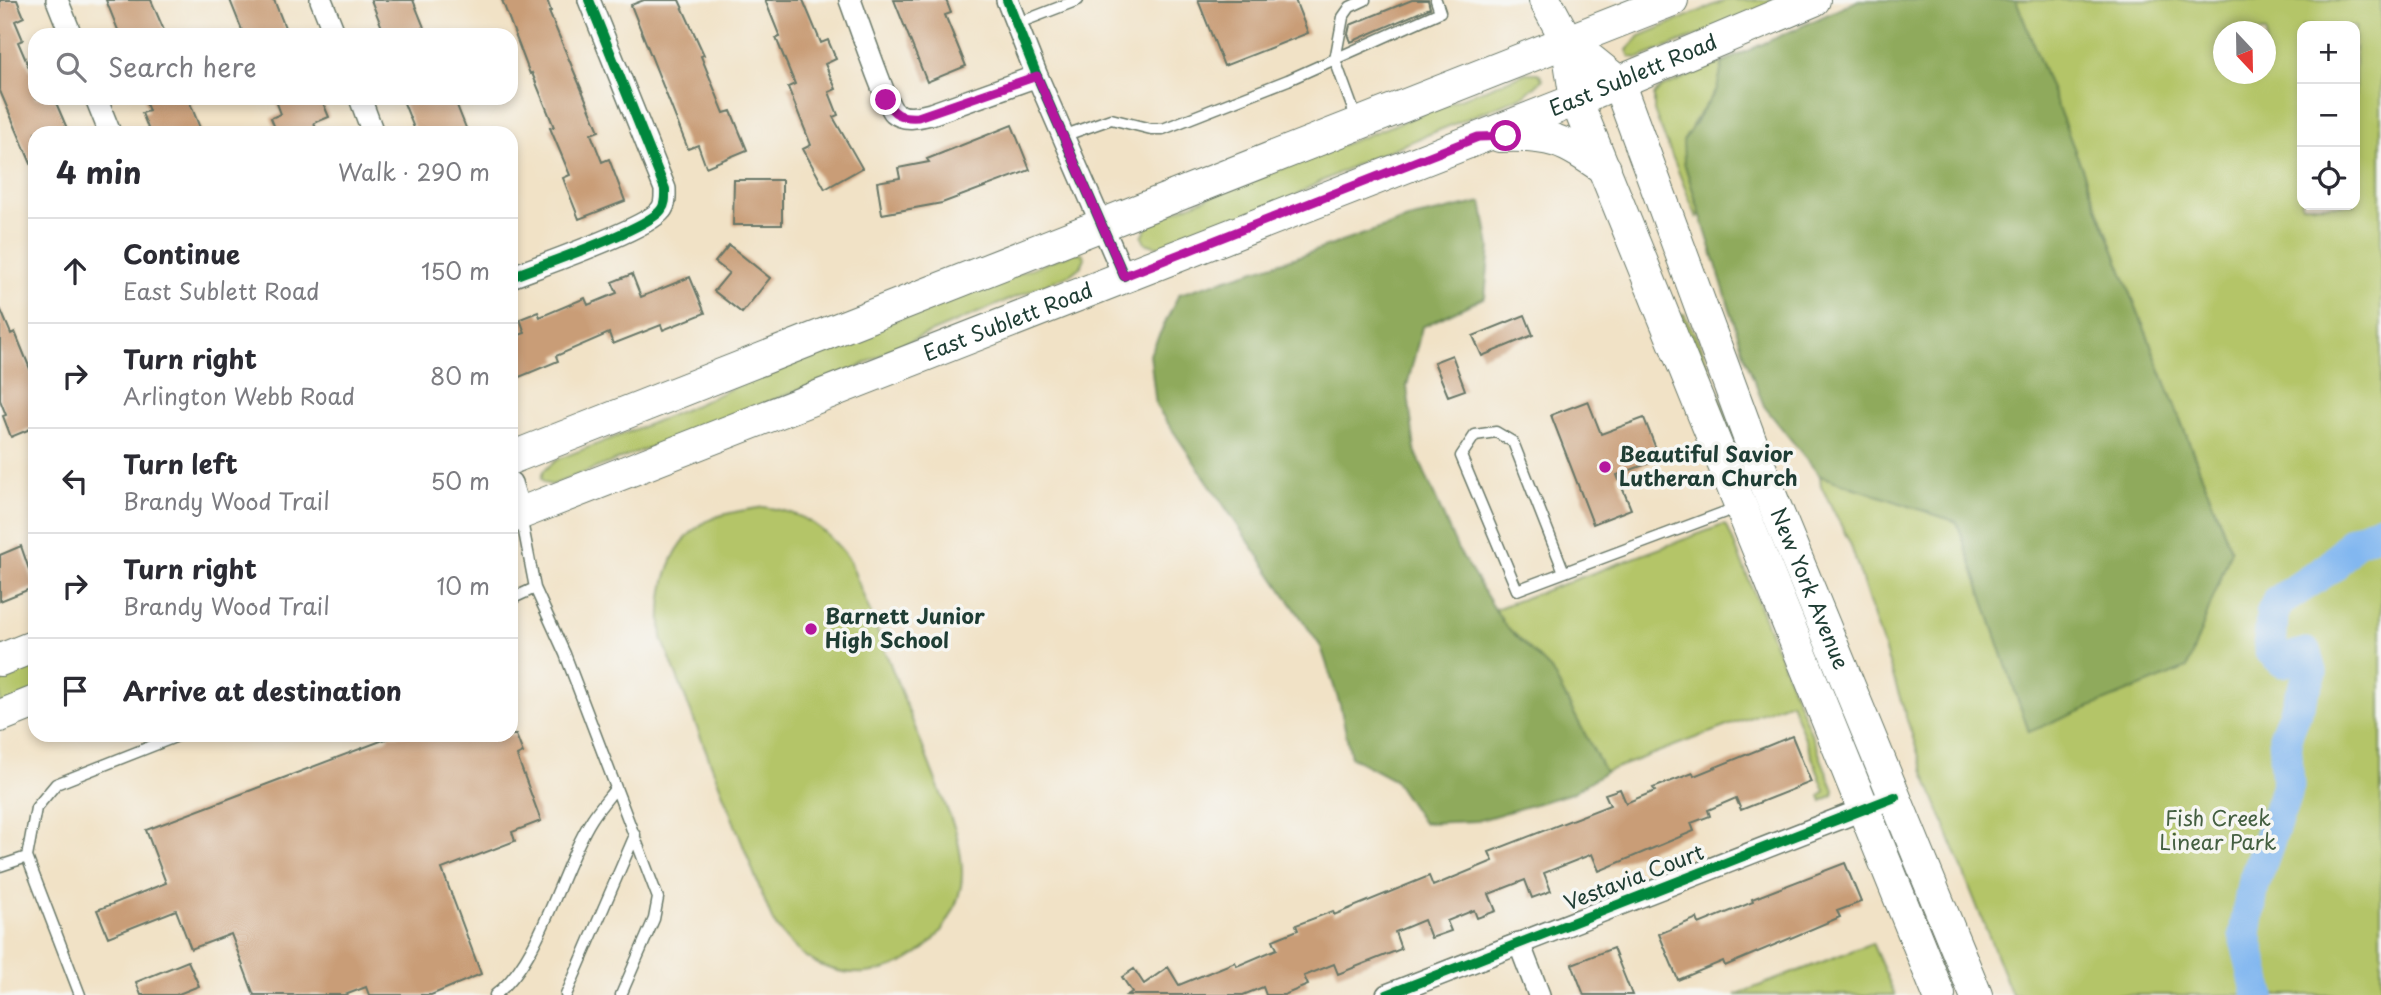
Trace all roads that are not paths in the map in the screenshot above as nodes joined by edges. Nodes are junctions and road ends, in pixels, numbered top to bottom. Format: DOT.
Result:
graph roads {
  1 [pos="57,0"];
  2 [pos="321,0"];
  3 [pos="589,0"];
  4 [pos="850,0"];
  5 [pos="1007,0"];
  6 [pos="1078,0"];
  7 [pos="1365,0"];
  8 [pos="1436,0"];
  9 [pos="1545,0"];
  10 [pos="1814,0"];
  11 [pos="1660,1"];
  12 [pos="1016,24"];
  13 [pos="68,28"];
  14 [pos="332,28"];
  15 [pos="1567,41"];
  16 [pos="1335,60"];
  17 [pos="1037,76"];
  18 [pos="1618,82"];
  19 [pos="1576,100"];
  20 [pos="99,105"];
  21 [pos="363,105"];
  22 [pos="1359,124"];
  23 [pos="107,126"];
  24 [pos="370,126"];
  25 [pos="1063,136"];
  26 [pos="1478,137"];
  27 [pos="1605,169"];
  28 [pos="1102,225"];
  29 [pos="518,274"];
  30 [pos="1124,276"];
  31 [pos="518,455"];
  32 [pos="1770,494"];
  33 [pos="1741,505"];
  34 [pos="518,514"];
  35 [pos="518,523"];
  36 [pos="1564,572"];
  37 [pos="535,588"];
  38 [pos="518,596"];
  39 [pos="28,649"];
  40 [pos="0,660"];
  41 [pos="28,705"];
  42 [pos="0,716"];
  43 [pos="162,742"];
  44 [pos="615,789"];
  45 [pos="1895,797"];
  46 [pos="1864,809"];
  47 [pos="635,835"];
  48 [pos="27,857"];
  49 [pos="0,866"];
  50 [pos="1519,943"];
  51 [pos="79,995"];
  52 [pos="495,995"];
  53 [pos="566,995"];
  54 [pos="621,995"];
  55 [pos="1387,995"];
  56 [pos="1539,995"];
  57 [pos="1939,995"];
  58 [pos="1976,995"];
  1 -- 13 [label="street"];
  2 -- 14 [label="street"];
  3 -- 29 [label="street"];
  4 -- 17 [label="street"];
  5 -- 12 [label="street"];
  6 -- 12 [label="lane"];
  7 -- 16 [label="lane"];
  8 -- 16 [label="lane"];
  9 -- 15 [label="main road, New York Avenue"];
  10 -- 18 [label="main road, East Sublett Road"];
  11 -- 15 [label="main road"];
  12 -- 17 [label="street"];
  15 -- 18 [label="main road, New York Avenue"];
  15 -- 19 [label="main road, New York Avenue"];
  15 -- 22 [label="main road"];
  16 -- 22 [label="lane"];
  16 -- 25 [label="lane"];
  17 -- 25 [label="street"];
  18 -- 19 [label="main road, East Sublett Road"];
  18 -- 32 [label="main road, New York Avenue"];
  19 -- 26 [label="main road, East Sublett Road"];
  19 -- 27 [label="main road, New York Avenue"];
  20 -- 23 [label="street"];
  21 -- 24 [label="street"];
  22 -- 28 [label="main road"];
  25 -- 28 [label="street"];
  26 -- 27 [label="main road"];
  26 -- 30 [label="main road, East Sublett Road"];
  27 -- 33 [label="main road, New York Avenue"];
  28 -- 30 [label="street"];
  28 -- 31 [label="main road"];
  30 -- 34 [label="main road, East Sublett Road"];
  32 -- 33 [label="main road"];
  32 -- 45 [label="main road, New York Avenue"];
  33 -- 36 [label="lane"];
  33 -- 46 [label="main road, New York Avenue"];
  35 -- 37 [label="lane"];
  36 -- 36 [label="lane"];
  37 -- 38 [label="lane"];
  37 -- 44 [label="lane"];
  39 -- 40 [label="main road"];
  41 -- 42 [label="main road"];
  43 -- 48 [label="lane"];
  44 -- 47 [label="lane"];
  44 -- 52 [label="lane"];
  45 -- 46 [label="street, Vestavia Court"];
  45 -- 58 [label="main road, New York Avenue"];
  46 -- 50 [label="street, Vestavia Court"];
  46 -- 57 [label="main road, New York Avenue"];
  47 -- 53 [label="lane"];
  47 -- 54 [label="lane"];
  48 -- 49 [label="lane"];
  48 -- 51 [label="lane"];
  50 -- 55 [label="street, Vestavia Court"];
  50 -- 56 [label="street"];
}
